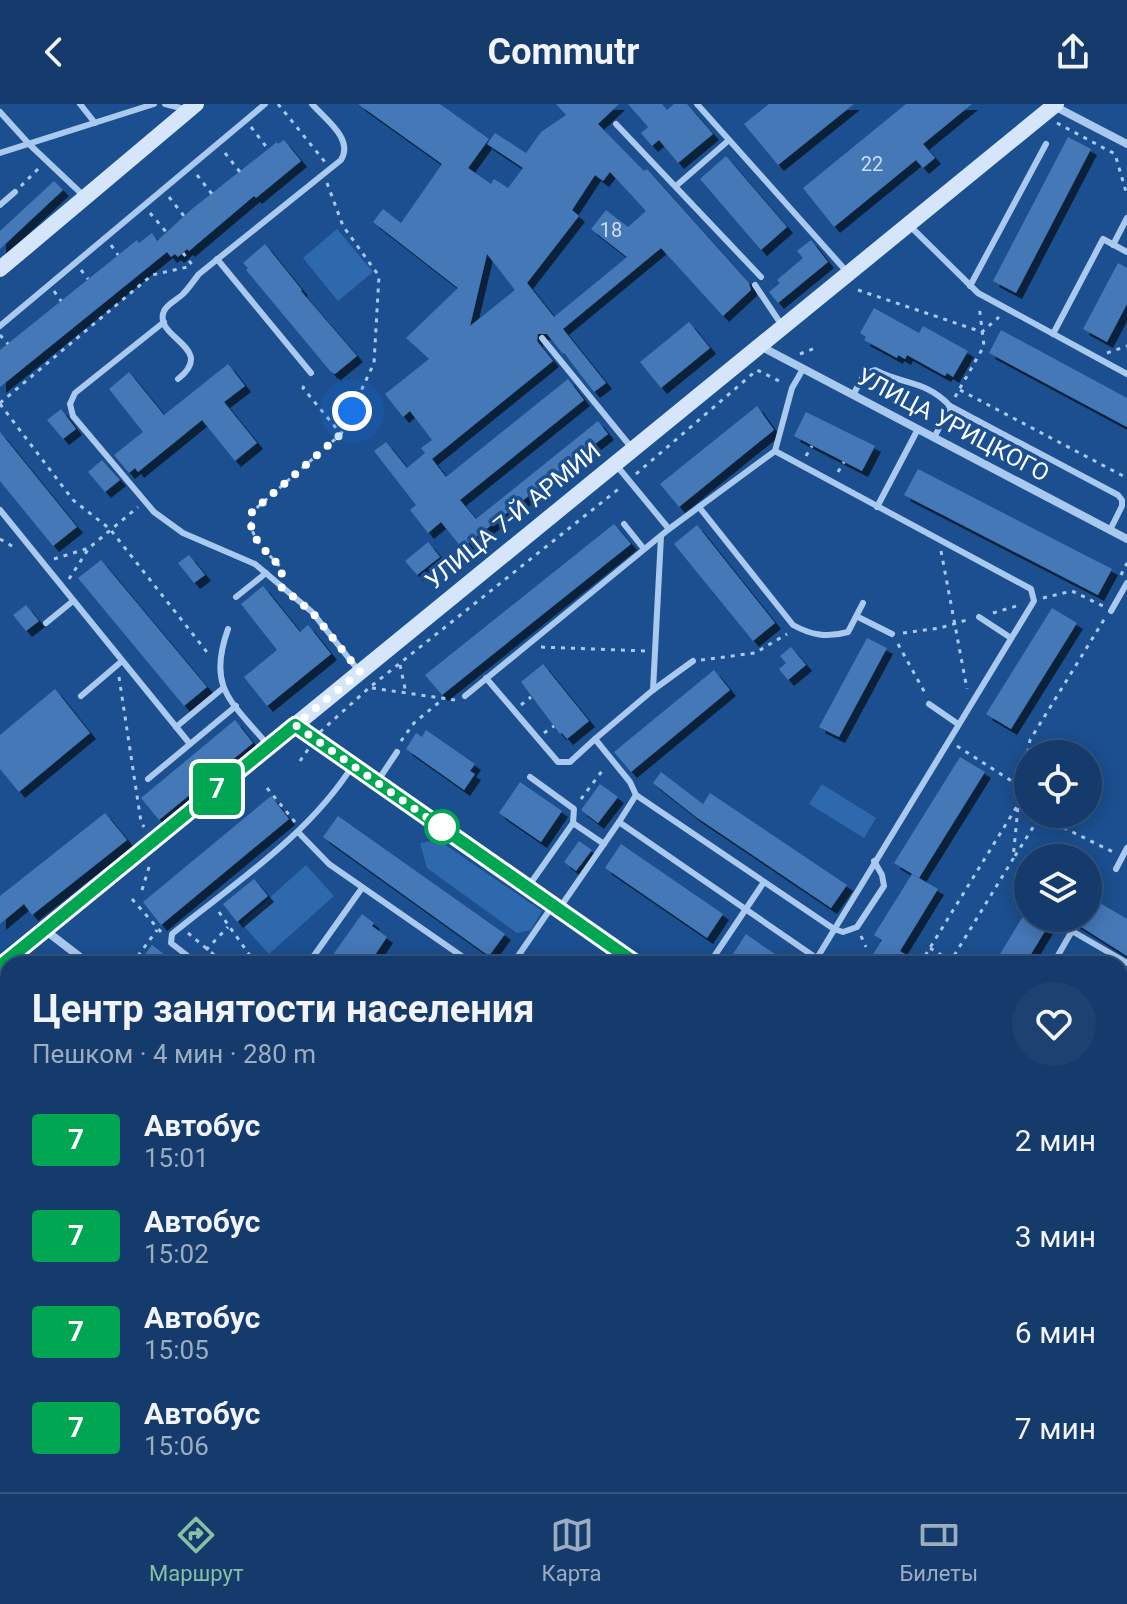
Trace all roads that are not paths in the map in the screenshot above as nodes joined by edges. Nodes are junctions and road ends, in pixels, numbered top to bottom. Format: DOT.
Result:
graph roads {
  1 [pos="80,104"];
  2 [pos="154,104"];
  3 [pos="165,104"];
  4 [pos="265,104"];
  5 [pos="312,104"];
  6 [pos="697,104"];
  7 [pos="1055,105"];
  8 [pos="193,107"];
  9 [pos="0,112"];
  10 [pos="95,123"];
  11 [pos="616,124"];
  12 [pos="729,140"];
  13 [pos="29,144"];
  14 [pos="1046,144"];
  15 [pos="1127,144"];
  16 [pos="0,153"];
  17 [pos="676,186"];
  18 [pos="15,192"];
  19 [pos="85,197"];
  20 [pos="0,205"];
  21 [pos="1127,218"];
  22 [pos="907,224"];
  23 [pos="1113,245"];
  24 [pos="1127,252"];
  25 [pos="217,259"];
  26 [pos="0,269"];
  27 [pos="848,273"];
  28 [pos="761,277"];
  29 [pos="755,285"];
  30 [pos="970,286"];
  31 [pos="164,322"];
  32 [pos="0,326"];
  33 [pos="783,327"];
  34 [pos="1053,334"];
  35 [pos="542,338"];
  36 [pos="760,346"];
  37 [pos="803,369"];
  38 [pos="311,373"];
  39 [pos="1127,374"];
  40 [pos="178,379"];
  41 [pos="853,395"];
  42 [pos="950,406"];
  43 [pos="918,429"];
  44 [pos="934,438"];
  45 [pos="632,450"];
  46 [pos="775,451"];
  47 [pos="615,463"];
  48 [pos="699,507"];
  49 [pos="877,507"];
  50 [pos="0,510"];
  51 [pos="624,524"];
  52 [pos="669,529"];
  53 [pos="1110,530"];
  54 [pos="661,536"];
  55 [pos="1127,539"];
  56 [pos="644,549"];
  57 [pos="266,573"];
  58 [pos="1127,583"];
  59 [pos="236,597"];
  60 [pos="73,601"];
  61 [pos="863,603"];
  62 [pos="1111,611"];
  63 [pos="858,617"];
  64 [pos="979,617"];
  65 [pos="46,623"];
  66 [pos="228,629"];
  67 [pos="892,634"];
  68 [pos="1011,638"];
  69 [pos="693,661"];
  70 [pos="120,663"];
  71 [pos="360,672"];
  72 [pos="486,678"];
  73 [pos="222,689"];
  74 [pos="653,690"];
  75 [pos="81,696"];
  76 [pos="462,698"];
  77 [pos="929,704"];
  78 [pos="236,706"];
  79 [pos="958,724"];
  80 [pos="295,725"];
  81 [pos="176,727"];
  82 [pos="595,739"];
  83 [pos="190,744"];
  84 [pos="269,746"];
  85 [pos="397,752"];
  86 [pos="353,765"];
  87 [pos="530,777"];
  88 [pos="148,779"];
  89 [pos="377,782"];
  90 [pos="636,795"];
  91 [pos="619,822"];
  92 [pos="573,823"];
  93 [pos="299,831"];
  94 [pos="604,844"];
  95 [pos="1127,848"];
  96 [pos="874,861"];
  97 [pos="1116,869"];
  98 [pos="764,882"];
  99 [pos="528,887"];
  100 [pos="362,888"];
  101 [pos="556,907"];
  102 [pos="746,910"];
  103 [pos="834,929"];
  104 [pos="44,930"];
  105 [pos="12,956"];
  106 [pos="78,956"];
  107 [pos="187,956"];
  108 [pos="314,956"];
  109 [pos="461,956"];
  110 [pos="518,956"];
  111 [pos="626,956"];
  112 [pos="714,956"];
  113 [pos="814,956"];
  114 [pos="818,956"];
  115 [pos="1058,956"];
  116 [pos="1115,956"];
  1 -- 10 [label="lane"];
  2 -- 10 [label="lane"];
  3 -- 8 [label="lane"];
  4 -- 32 [label="lane"];
  5 -- 25 [label="lane"];
  6 -- 12 [label="lane"];
  7 -- 15 [label="street"];
  7 -- 22 [label="street, УЛИЦА 7-Й АРМИИ"];
  8 -- 19 [label="street"];
  9 -- 13 [label="lane"];
  10 -- 13 [label="lane"];
  11 -- 17 [label="lane"];
  12 -- 17 [label="lane"];
  12 -- 27 [label="lane"];
  13 -- 16 [label="lane"];
  13 -- 19 [label="lane"];
  14 -- 30 [label="lane"];
  17 -- 28 [label="lane"];
  18 -- 20 [label="lane"];
  19 -- 26 [label="street"];
  21 -- 23 [label="lane"];
  22 -- 27 [label="street, УЛИЦА 7-Й АРМИИ"];
  22 -- 30 [label="lane"];
  23 -- 24 [label="lane"];
  23 -- 34 [label="lane"];
  25 -- 31 [label="lane"];
  25 -- 38 [label="lane"];
  27 -- 33 [label="street, УЛИЦА 7-Й АРМИИ"];
  29 -- 33 [label="lane"];
  30 -- 34 [label="lane"];
  31 -- 40 [label="lane"];
  31 -- 57 [label="lane"];
  33 -- 36 [label="street, УЛИЦА 7-Й АРМИИ"];
  34 -- 39 [label="lane"];
  35 -- 45 [label="lane"];
  36 -- 37 [label="street, УЛИЦА УРИЦКОГО"];
  36 -- 45 [label="street, УЛИЦА 7-Й АРМИИ"];
  37 -- 41 [label="street, УЛИЦА УРИЦКОГО"];
  37 -- 46 [label="lane"];
  41 -- 42 [label="lane"];
  41 -- 43 [label="street, УЛИЦА УРИЦКОГО"];
  42 -- 44 [label="lane"];
  42 -- 53 [label="lane"];
  43 -- 44 [label="street, УЛИЦА УРИЦКОГО"];
  43 -- 49 [label="lane"];
  44 -- 53 [label="street, УЛИЦА УРИЦКОГО"];
  45 -- 47 [label="street, УЛИЦА 7-Й АРМИИ"];
  46 -- 48 [label="lane"];
  46 -- 49 [label="lane"];
  47 -- 52 [label="lane"];
  47 -- 71 [label="street, УЛИЦА 7-Й АРМИИ"];
  48 -- 52 [label="lane"];
  48 -- 63 [label="lane"];
  49 -- 68 [label="lane"];
  50 -- 60 [label="lane"];
  51 -- 56 [label="lane"];
  52 -- 54 [label="lane"];
  53 -- 55 [label="street, УЛИЦА УРИЦКОГО"];
  54 -- 56 [label="lane"];
  54 -- 74 [label="lane"];
  56 -- 72 [label="lane"];
  57 -- 59 [label="lane"];
  57 -- 71 [label="lane"];
  58 -- 62 [label="lane"];
  60 -- 65 [label="lane"];
  60 -- 70 [label="lane"];
  61 -- 63 [label="lane"];
  63 -- 67 [label="lane"];
  64 -- 68 [label="lane"];
  66 -- 73 [label="lane"];
  68 -- 79 [label="lane"];
  69 -- 74 [label="lane"];
  70 -- 75 [label="lane"];
  70 -- 81 [label="lane"];
  71 -- 80 [label="street, УЛИЦА 7-Й АРМИИ"];
  72 -- 76 [label="lane"];
  72 -- 82 [label="lane"];
  73 -- 78 [label="lane"];
  73 -- 81 [label="lane"];
  74 -- 82 [label="lane"];
  77 -- 79 [label="lane"];
  78 -- 83 [label="lane"];
  78 -- 84 [label="lane"];
  79 -- 96 [label="lane"];
  80 -- 84 [label="street, УЛИЦА 7-Й АРМИИ"];
  80 -- 86 [label="street"];
  81 -- 83 [label="lane"];
  82 -- 90 [label="lane"];
  83 -- 88 [label="lane"];
  84 -- 104 [label="street, УЛИЦА 7-Й АРМИИ"];
  85 -- 89 [label="lane"];
  86 -- 89 [label="street"];
  86 -- 93 [label="lane"];
  87 -- 92 [label="lane"];
  89 -- 99 [label="street"];
  90 -- 91 [label="lane"];
  90 -- 98 [label="lane"];
  91 -- 94 [label="lane"];
  91 -- 102 [label="lane"];
  92 -- 94 [label="lane"];
  92 -- 99 [label="lane"];
  93 -- 100 [label="lane"];
  93 -- 107 [label="lane"];
  94 -- 101 [label="lane"];
  95 -- 97 [label="lane"];
  96 -- 103 [label="lane"];
  96 -- 103 [label="lane"];
  98 -- 102 [label="lane"];
  98 -- 103 [label="lane"];
  99 -- 101 [label="street"];
  100 -- 108 [label="lane"];
  100 -- 109 [label="lane"];
  101 -- 110 [label="lane"];
  101 -- 111 [label="street"];
  102 -- 112 [label="lane"];
  102 -- 113 [label="lane"];
  103 -- 114 [label="lane"];
  104 -- 105 [label="street, УЛИЦА 7-Й АРМИИ"];
  104 -- 106 [label="street"];
  115 -- 116 [label="lane"];
}
